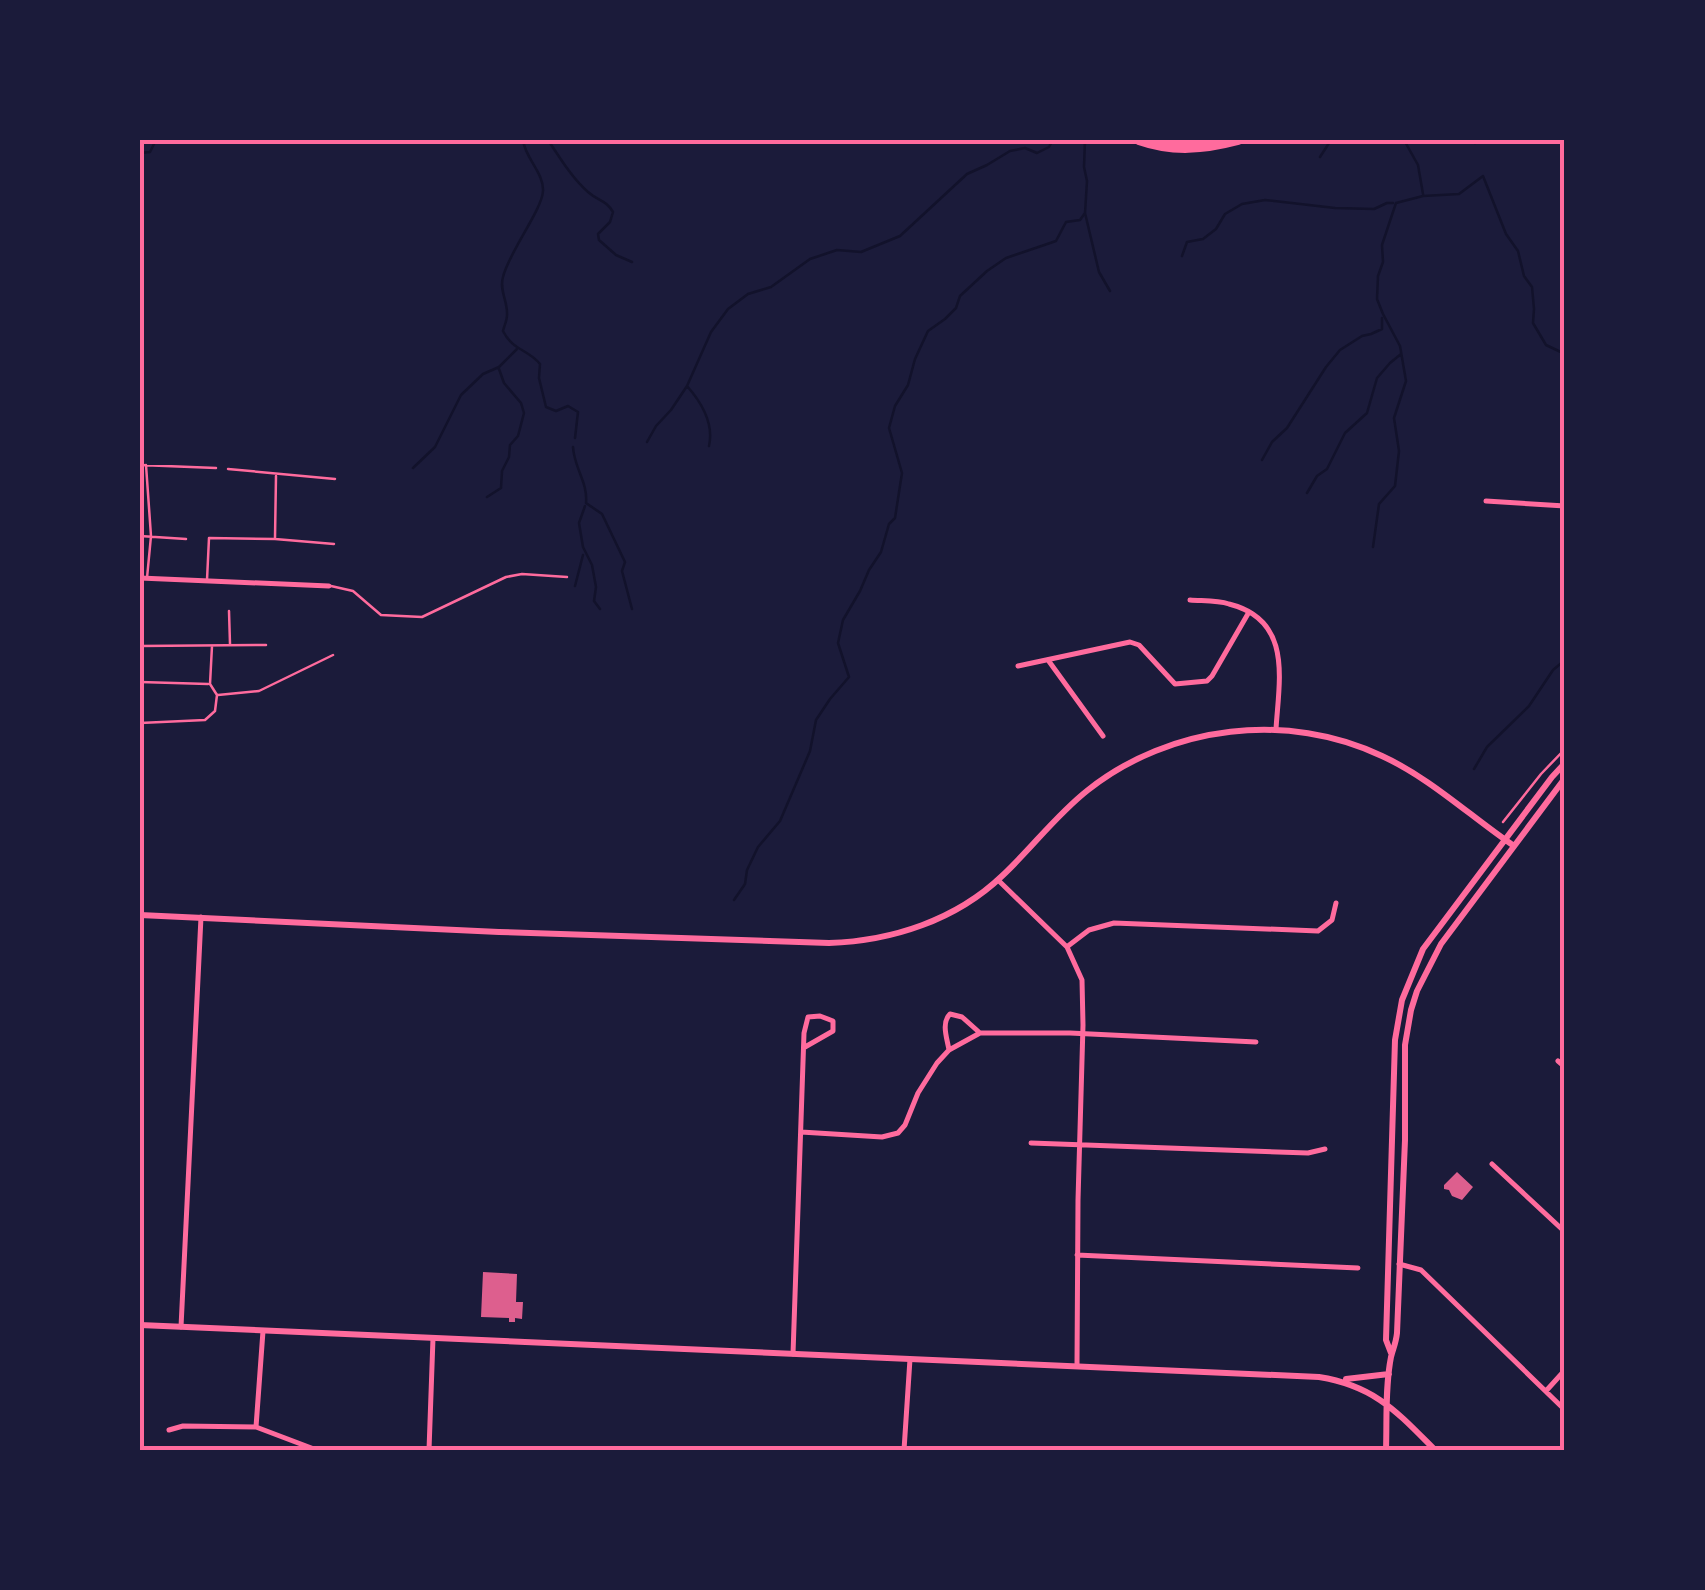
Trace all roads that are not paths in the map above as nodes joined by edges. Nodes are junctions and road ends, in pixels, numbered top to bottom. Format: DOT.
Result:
graph roads {
  1 [pos="1140,140"];
  2 [pos="1238,140"];
  3 [pos="140,465"];
  4 [pos="146,465"];
  5 [pos="216,468"];
  6 [pos="228,469"];
  7 [pos="276,474"];
  8 [pos="335,478"];
  9 [pos="1486,501"];
  10 [pos="1565,506"];
  11 [pos="140,536"];
  12 [pos="152,536"];
  13 [pos="186,538"];
  14 [pos="275,539"];
  15 [pos="334,544"];
  16 [pos="567,577"];
  17 [pos="144,578"];
  18 [pos="207,582"];
  19 [pos="329,586"];
  20 [pos="1190,600"];
  21 [pos="230,611"];
  22 [pos="1249,612"];
  23 [pos="266,645"];
  24 [pos="140,646"];
  25 [pos="212,646"];
  26 [pos="230,646"];
  27 [pos="333,655"];
  28 [pos="1048,660"];
  29 [pos="1018,666"];
  30 [pos="140,682"];
  31 [pos="210,684"];
  32 [pos="217,695"];
  33 [pos="140,724"];
  34 [pos="1276,729"];
  35 [pos="1104,736"];
  36 [pos="1565,763"];
  37 [pos="1565,778"];
  38 [pos="1504,840"];
  39 [pos="1514,846"];
  40 [pos="998,880"];
  41 [pos="1336,903"];
  42 [pos="140,915"];
  43 [pos="201,918"];
  44 [pos="1068,947"];
  45 [pos="980,1033"];
  46 [pos="1083,1034"];
  47 [pos="1256,1042"];
  48 [pos="804,1047"];
  49 [pos="949,1050"];
  50 [pos="1558,1061"];
  51 [pos="1565,1068"];
  52 [pos="802,1132"];
  53 [pos="1031,1143"];
  54 [pos="1079,1145"];
  55 [pos="1325,1149"];
  56 [pos="1492,1164"];
  57 [pos="1565,1232"];
  58 [pos="1077,1254"];
  59 [pos="1399,1264"];
  60 [pos="1358,1268"];
  61 [pos="140,1326"];
  62 [pos="180,1328"];
  63 [pos="263,1331"];
  64 [pos="433,1338"];
  65 [pos="793,1354"];
  66 [pos="1392,1354"];
  67 [pos="910,1359"];
  68 [pos="1077,1366"];
  69 [pos="1565,1370"];
  70 [pos="1390,1374"];
  71 [pos="1340,1380"];
  72 [pos="1546,1391"];
  73 [pos="1388,1405"];
  74 [pos="1565,1410"];
  75 [pos="256,1427"];
  76 [pos="169,1430"];
  77 [pos="314,1449"];
  78 [pos="428,1450"];
  79 [pos="904,1450"];
  80 [pos="1386,1450"];
  81 [pos="1435,1450"];
  1 -- 2 [label="highway"];
  3 -- 4 [label="lane"];
  4 -- 5 [label="lane"];
  4 -- 12 [label="lane"];
  6 -- 7 [label="lane"];
  7 -- 8 [label="lane"];
  7 -- 14 [label="lane"];
  9 -- 10 [label="street"];
  11 -- 12 [label="lane"];
  12 -- 13 [label="lane"];
  12 -- 17 [label="lane"];
  14 -- 15 [label="lane"];
  14 -- 18 [label="lane"];
  16 -- 19 [label="lane"];
  17 -- 18 [label="street"];
  18 -- 19 [label="street"];
  20 -- 22 [label="street"];
  21 -- 26 [label="lane"];
  22 -- 28 [label="street"];
  22 -- 34 [label="street"];
  23 -- 26 [label="lane"];
  24 -- 25 [label="lane"];
  25 -- 26 [label="lane"];
  25 -- 31 [label="lane"];
  27 -- 32 [label="lane"];
  28 -- 29 [label="street"];
  28 -- 35 [label="street"];
  30 -- 31 [label="lane"];
  31 -- 32 [label="lane"];
  32 -- 33 [label="lane"];
  34 -- 38 [label="street"];
  34 -- 40 [label="street"];
  36 -- 38 [label="street"];
  37 -- 39 [label="street"];
  38 -- 39 [label="street"];
  38 -- 66 [label="street"];
  39 -- 59 [label="street"];
  40 -- 43 [label="street"];
  40 -- 44 [label="street"];
  41 -- 44 [label="street"];
  42 -- 43 [label="street"];
  43 -- 62 [label="street"];
  44 -- 46 [label="street"];
  45 -- 46 [label="street"];
  45 -- 49 [label="street"];
  45 -- 49 [label="street"];
  46 -- 47 [label="street"];
  46 -- 54 [label="street"];
  48 -- 48 [label="street"];
  48 -- 52 [label="street"];
  49 -- 52 [label="street"];
  50 -- 51 [label="street"];
  52 -- 65 [label="street"];
  53 -- 54 [label="street"];
  54 -- 55 [label="street"];
  54 -- 58 [label="street"];
  56 -- 57 [label="street"];
  58 -- 60 [label="street"];
  58 -- 68 [label="street"];
  59 -- 66 [label="street"];
  59 -- 72 [label="street"];
  61 -- 62 [label="street"];
  62 -- 63 [label="street"];
  63 -- 64 [label="street"];
  63 -- 75 [label="street"];
  64 -- 65 [label="street"];
  64 -- 78 [label="street"];
  65 -- 67 [label="street"];
  66 -- 70 [label="street"];
  67 -- 68 [label="street"];
  67 -- 79 [label="street"];
  68 -- 71 [label="street"];
  69 -- 72 [label="street"];
  70 -- 71 [label="street"];
  70 -- 73 [label="street"];
  71 -- 73 [label="street"];
  72 -- 74 [label="street"];
  73 -- 80 [label="street"];
  73 -- 81 [label="street"];
  75 -- 76 [label="street"];
  75 -- 77 [label="street"];
}
